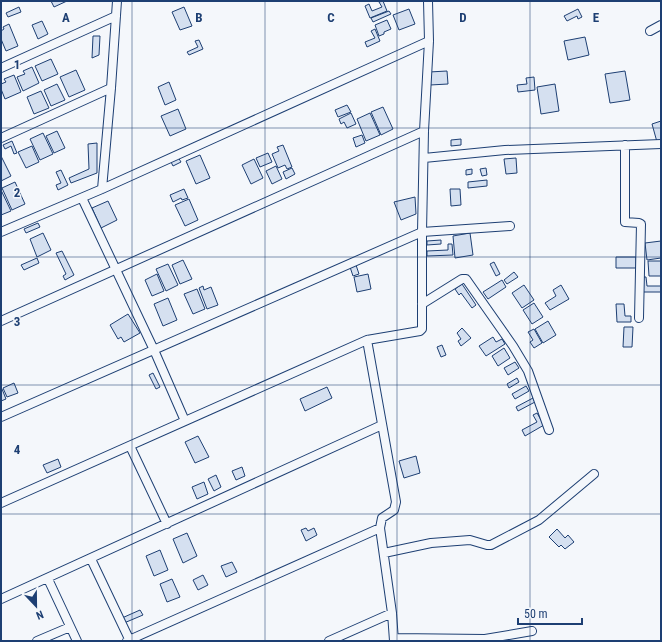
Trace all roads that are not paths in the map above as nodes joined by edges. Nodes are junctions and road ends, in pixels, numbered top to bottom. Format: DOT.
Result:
graph roads {
  1 [pos="117,1"];
  2 [pos="428,1"];
  3 [pos="116,16"];
  4 [pos="661,25"];
  5 [pos="650,31"];
  6 [pos="429,41"];
  7 [pos="1,68"];
  8 [pos="111,88"];
  9 [pos="424,131"];
  10 [pos="1,138"];
  11 [pos="661,144"];
  12 [pos="625,145"];
  13 [pos="424,158"];
  14 [pos="102,189"];
  15 [pos="82,198"];
  16 [pos="510,226"];
  17 [pos="1,232"];
  18 [pos="422,232"];
  19 [pos="115,270"];
  20 [pos="422,304"];
  21 [pos="639,318"];
  22 [pos="1,321"];
  23 [pos="367,340"];
  24 [pos="154,350"];
  25 [pos="1,417"];
  26 [pos="185,421"];
  27 [pos="382,425"];
  28 [pos="549,430"];
  29 [pos="130,446"];
  30 [pos="594,474"];
  31 [pos="1,503"];
  32 [pos="167,524"];
  33 [pos="380,528"];
  34 [pos="384,553"];
  35 [pos="91,559"];
  36 [pos="48,578"];
  37 [pos="1,599"];
  38 [pos="392,612"];
  39 [pos="70,627"];
  40 [pos="532,631"];
  41 [pos="394,639"];
  42 [pos="37,641"];
  43 [pos="76,641"];
  44 [pos="129,641"];
  45 [pos="329,641"];
  1 -- 3 [label="street"];
  2 -- 6 [label="street"];
  3 -- 7 [label="street"];
  3 -- 8 [label="street"];
  4 -- 5 [label="street"];
  6 -- 9 [label="street"];
  6 -- 14 [label="street"];
  8 -- 10 [label="street"];
  8 -- 14 [label="street"];
  9 -- 13 [label="street"];
  9 -- 19 [label="street"];
  11 -- 12 [label="street"];
  12 -- 13 [label="street"];
  12 -- 21 [label="street"];
  13 -- 18 [label="street"];
  14 -- 15 [label="street"];
  15 -- 17 [label="street"];
  15 -- 19 [label="street"];
  16 -- 18 [label="street"];
  18 -- 20 [label="street"];
  18 -- 24 [label="street"];
  19 -- 22 [label="street"];
  19 -- 24 [label="street"];
  20 -- 23 [label="street"];
  20 -- 28 [label="street"];
  23 -- 26 [label="street"];
  23 -- 27 [label="street"];
  24 -- 25 [label="street"];
  24 -- 26 [label="street"];
  26 -- 29 [label="street"];
  27 -- 32 [label="street"];
  27 -- 33 [label="street"];
  29 -- 31 [label="street"];
  29 -- 32 [label="street"];
  30 -- 34 [label="street"];
  32 -- 35 [label="street"];
  33 -- 34 [label="street"];
  33 -- 44 [label="street"];
  34 -- 38 [label="street"];
  35 -- 36 [label="street"];
  35 -- 44 [label="street"];
  36 -- 37 [label="street"];
  36 -- 39 [label="street"];
  38 -- 41 [label="street"];
  38 -- 45 [label="street"];
  39 -- 42 [label="street"];
  39 -- 43 [label="street"];
  40 -- 41 [label="street"];
}
